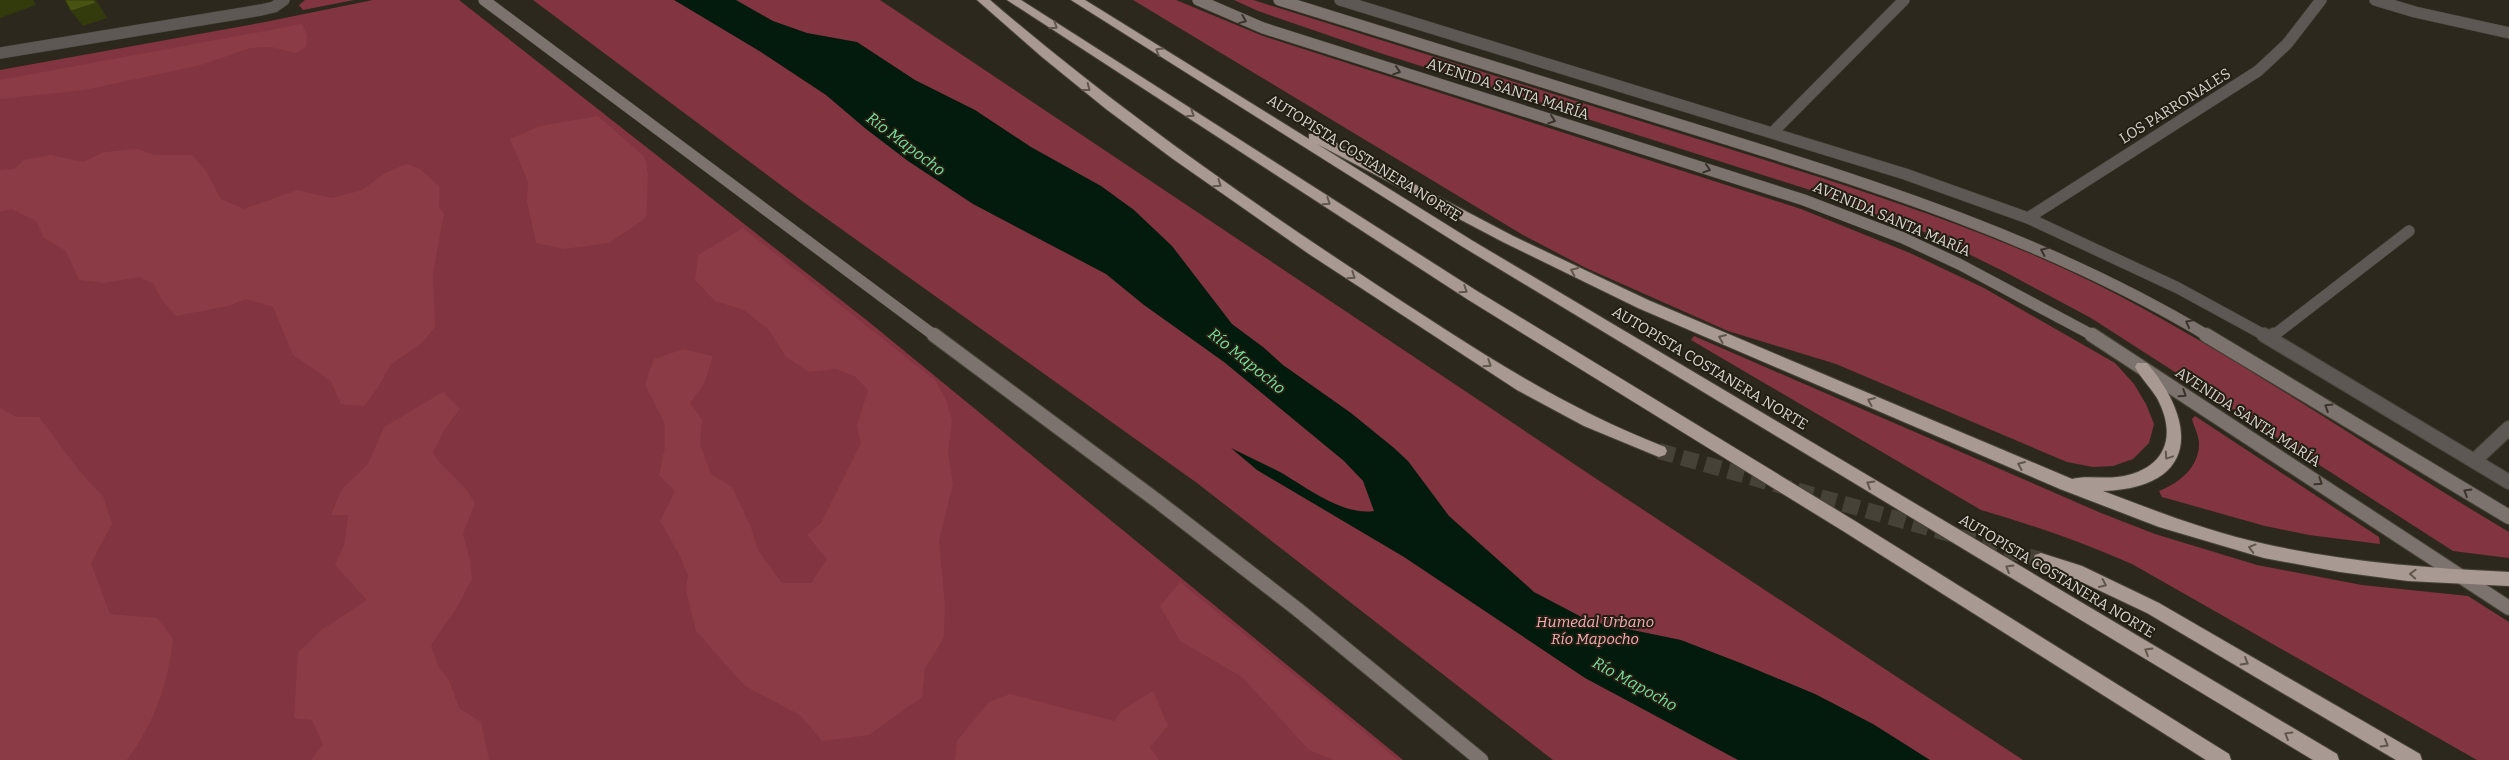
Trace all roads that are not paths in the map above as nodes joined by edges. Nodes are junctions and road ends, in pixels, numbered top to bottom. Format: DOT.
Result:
graph roads {
  1 [pos="284,0"];
  2 [pos="983,0"];
  3 [pos="1013,0"];
  4 [pos="1077,0"];
  5 [pos="1198,0"];
  6 [pos="1279,0"];
  7 [pos="1340,0"];
  8 [pos="1904,0"];
  9 [pos="2321,0"];
  10 [pos="2375,0"];
  11 [pos="484,2"];
  12 [pos="2509,33"];
  13 [pos="0,53"];
  14 [pos="1200,77"];
  15 [pos="1772,133"];
  16 [pos="2028,218"];
  17 [pos="2409,231"];
  18 [pos="2270,338"];
  19 [pos="2142,367"];
  20 [pos="2509,428"];
  21 [pos="1659,451"];
  22 [pos="2474,461"];
  23 [pos="2509,482"];
  24 [pos="2066,484"];
  25 [pos="2509,517"];
  26 [pos="2041,560"];
  27 [pos="2461,576"];
  28 [pos="2509,579"];
  29 [pos="2509,608"];
  30 [pos="1481,760"];
  31 [pos="2222,760"];
  32 [pos="2330,760"];
  33 [pos="2413,760"];
  1 -- 13 [label="street"];
  2 -- 21 [label="highway, one-way"];
  3 -- 31 [label="highway, one-way"];
  14 -- 4 [label="highway, AUTOPISTA COSTANERA NORTE, one-way"];
  5 -- 19 [label="main road, AVENIDA SANTA MARÍA, one-way"];
  25 -- 6 [label="main road, AVENIDA SANTA MARÍA, one-way"];
  7 -- 15 [label="street"];
  8 -- 15 [label="street"];
  9 -- 16 [label="street, LOS PARRONALES"];
  10 -- 12 [label="street"];
  11 -- 30 [label="main road"];
  24 -- 14 [label="highway, one-way"];
  32 -- 14 [label="highway, AUTOPISTA COSTANERA NORTE, one-way"];
  15 -- 16 [label="street"];
  16 -- 18 [label="street"];
  17 -- 18 [label="street"];
  18 -- 22 [label="street"];
  19 -- 24 [label="highway, one-way"];
  19 -- 27 [label="main road, AVENIDA SANTA MARÍA, one-way"];
  20 -- 22 [label="street"];
  22 -- 23 [label="street"];
  27 -- 24 [label="highway, one-way"];
  26 -- 33 [label="highway, one-way"];
  27 -- 28 [label="highway"];
  27 -- 29 [label="main road, AVENIDA SANTA MARÍA"];
}
